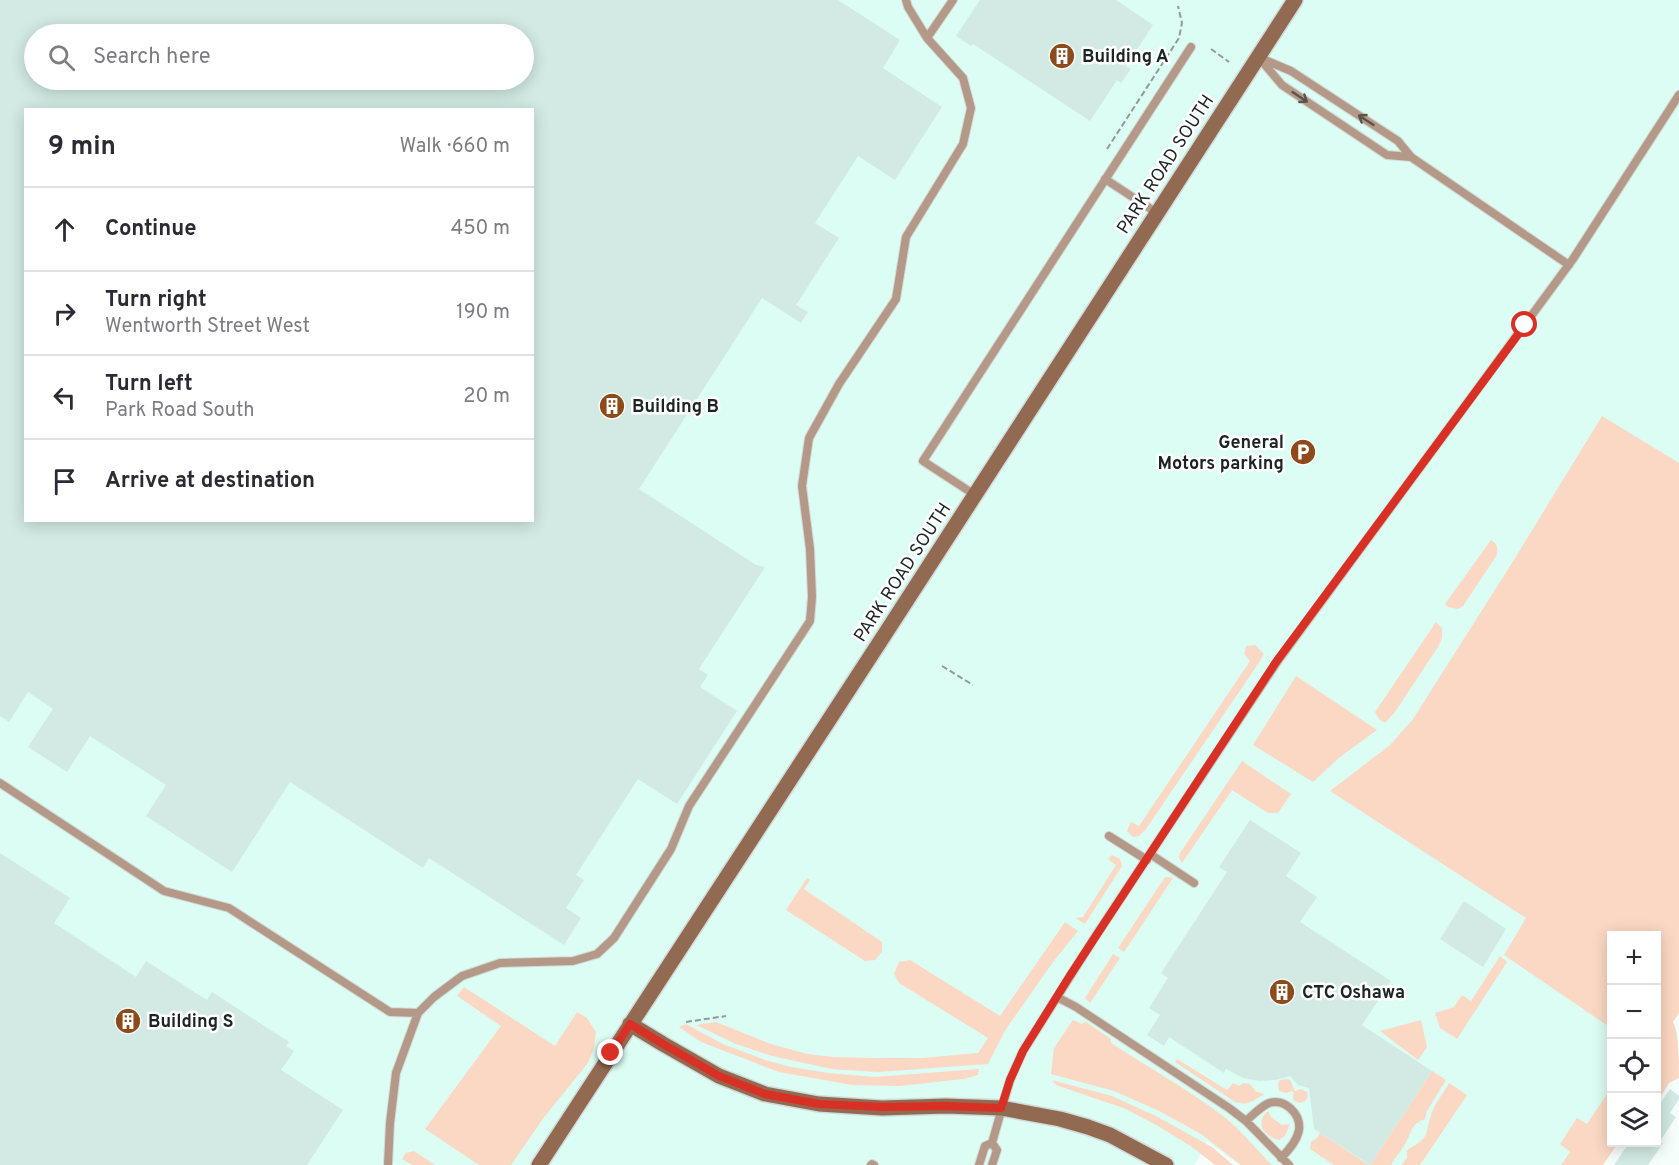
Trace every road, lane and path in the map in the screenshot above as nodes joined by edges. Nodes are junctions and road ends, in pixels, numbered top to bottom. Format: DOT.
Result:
graph roads {
  1 [pos="906,0"];
  2 [pos="952,0"];
  3 [pos="1295,0"];
  4 [pos="1178,6"];
  5 [pos="927,38"];
  6 [pos="1191,47"];
  7 [pos="1211,49"];
  8 [pos="1258,57"];
  9 [pos="1229,62"];
  10 [pos="1679,95"];
  11 [pos="1107,149"];
  12 [pos="1411,157"];
  13 [pos="1105,179"];
  14 [pos="1157,213"];
  15 [pos="1569,265"];
  16 [pos="975,495"];
  17 [pos="942,666"];
  18 [pos="973,685"];
  19 [pos="0,783"];
  20 [pos="1108,836"];
  21 [pos="1148,857"];
  22 [pos="1194,883"];
  23 [pos="1057,997"];
  24 [pos="418,1013"];
  25 [pos="726,1016"];
  26 [pos="686,1022"];
  27 [pos="630,1024"];
  28 [pos="1001,1108"];
  29 [pos="1246,1121"];
  30 [pos="992,1143"];
  31 [pos="1281,1158"];
  32 [pos="388,1165"];
  33 [pos="539,1165"];
  34 [pos="979,1165"];
  35 [pos="992,1165"];
  36 [pos="1166,1165"];
  37 [pos="1289,1165"];
  1 -- 5 [label="lane"];
  2 -- 5 [label="lane"];
  3 -- 8 [label="main road, PARK ROAD SOUTH"];
  4 -- 11 [label="path"];
  5 -- 24 [label="lane"];
  6 -- 13 [label="lane"];
  7 -- 9 [label="path"];
  12 -- 8 [label="lane, one-way"];
  8 -- 12 [label="lane, one-way"];
  8 -- 14 [label="main road, PARK ROAD SOUTH"];
  10 -- 15 [label="lane"];
  12 -- 15 [label="lane"];
  13 -- 14 [label="lane"];
  13 -- 16 [label="lane"];
  14 -- 16 [label="main road, PARK ROAD SOUTH"];
  15 -- 21 [label="lane"];
  16 -- 27 [label="main road, PARK ROAD SOUTH"];
  17 -- 18 [label="path"];
  19 -- 24 [label="lane"];
  20 -- 21 [label="lane"];
  21 -- 22 [label="lane"];
  21 -- 23 [label="lane"];
  23 -- 28 [label="lane"];
  23 -- 29 [label="lane"];
  24 -- 32 [label="lane"];
  25 -- 26 [label="path"];
  27 -- 28 [label="main road"];
  27 -- 33 [label="main road, PARK ROAD SOUTH"];
  28 -- 30 [label="lane"];
  28 -- 36 [label="main road"];
  29 -- 31 [label="lane"];
  29 -- 31 [label="lane"];
  30 -- 34 [label="lane"];
  30 -- 35 [label="lane"];
  31 -- 37 [label="lane"];
}
